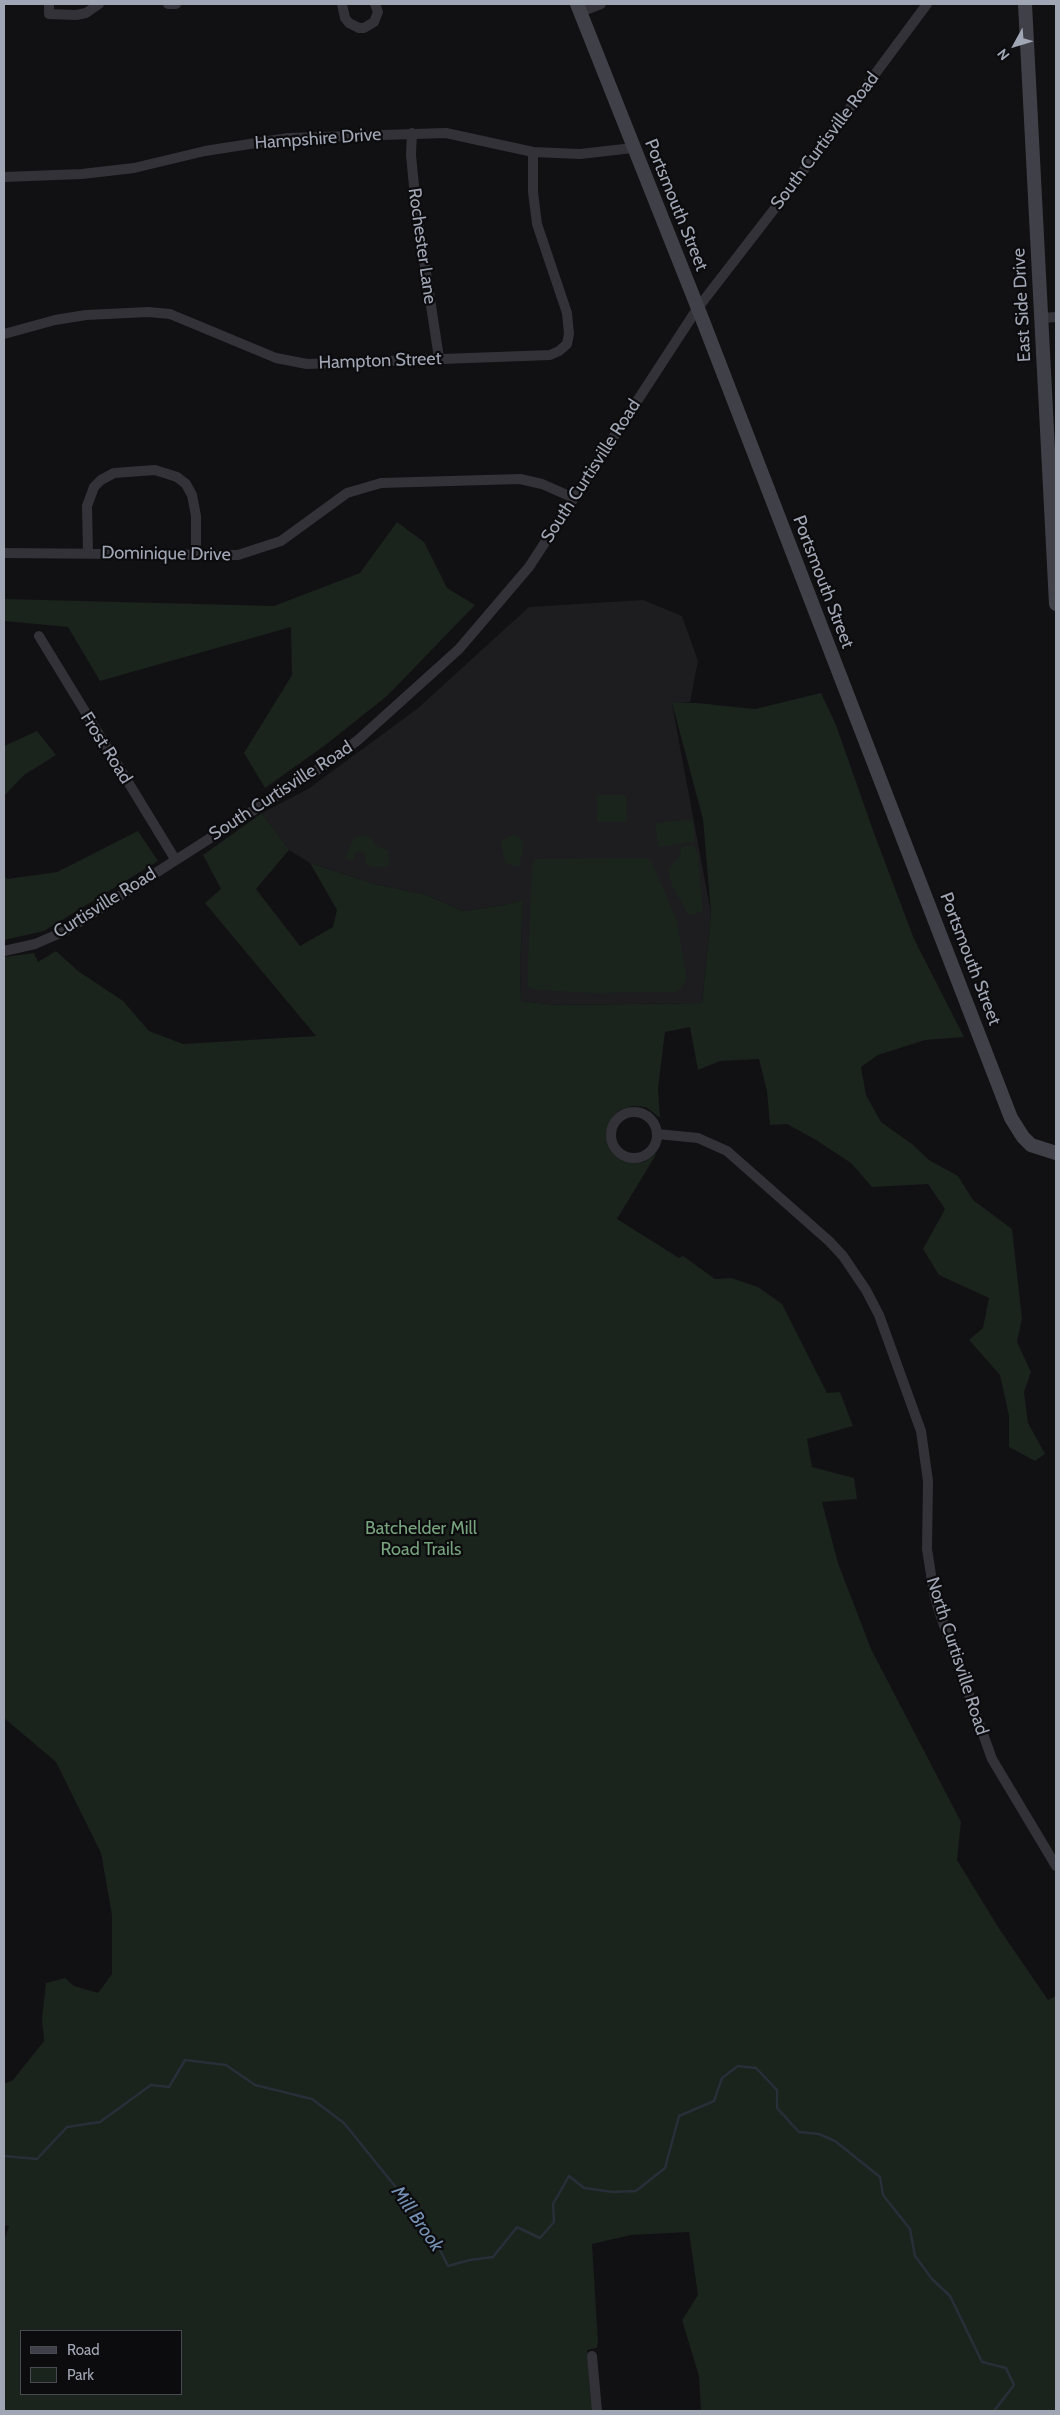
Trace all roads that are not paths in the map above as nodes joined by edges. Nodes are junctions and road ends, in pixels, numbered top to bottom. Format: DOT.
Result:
graph roads {
  1 [pos="49,4"];
  2 [pos="99,4"];
  3 [pos="168,4"];
  4 [pos="176,4"];
  5 [pos="342,4"];
  6 [pos="375,4"];
  7 [pos="601,4"];
  8 [pos="927,4"];
  9 [pos="1025,4"];
  10 [pos="578,8"];
  11 [pos="412,133"];
  12 [pos="633,148"];
  13 [pos="533,152"];
  14 [pos="4,177"];
  15 [pos="697,309"];
  16 [pos="1056,317"];
  17 [pos="1042,318"];
  18 [pos="4,334"];
  19 [pos="439,358"];
  20 [pos="574,498"];
  21 [pos="4,553"];
  22 [pos="88,553"];
  23 [pos="196,554"];
  24 [pos="1056,604"];
  25 [pos="39,636"];
  26 [pos="175,859"];
  27 [pos="4,951"];
  28 [pos="657,1134"];
  29 [pos="1056,1153"];
  30 [pos="1056,1866"];
  31 [pos="592,2356"];
  32 [pos="596,2411"];
  1 -- 2 [label="street"];
  3 -- 4 [label="street"];
  5 -- 6 [label="street"];
  7 -- 10 [label="street"];
  8 -- 15 [label="street, South Curtisville Road"];
  9 -- 17 [label="street, East Side Drive"];
  10 -- 12 [label="street, Portsmouth Street"];
  11 -- 13 [label="street, Hampshire Drive"];
  11 -- 14 [label="street, Hampshire Drive"];
  11 -- 19 [label="street, Rochester Lane"];
  12 -- 13 [label="street, Hampshire Drive"];
  12 -- 15 [label="street, Portsmouth Street"];
  13 -- 19 [label="street, Hampton Street"];
  15 -- 20 [label="street, South Curtisville Road"];
  15 -- 29 [label="street, Portsmouth Street"];
  16 -- 17 [label="street"];
  17 -- 24 [label="street, East Side Drive"];
  18 -- 19 [label="street, Hampton Street"];
  20 -- 23 [label="street, Dominique Drive"];
  20 -- 26 [label="street, South Curtisville Road"];
  21 -- 22 [label="street, Dominique Drive"];
  22 -- 23 [label="street, Dominique Drive"];
  22 -- 23 [label="street"];
  25 -- 26 [label="street, Frost Road"];
  26 -- 27 [label="street, Curtisville Road"];
  28 -- 28 [label="street"];
  28 -- 30 [label="street, North Curtisville Road"];
  31 -- 32 [label="street"];
}
